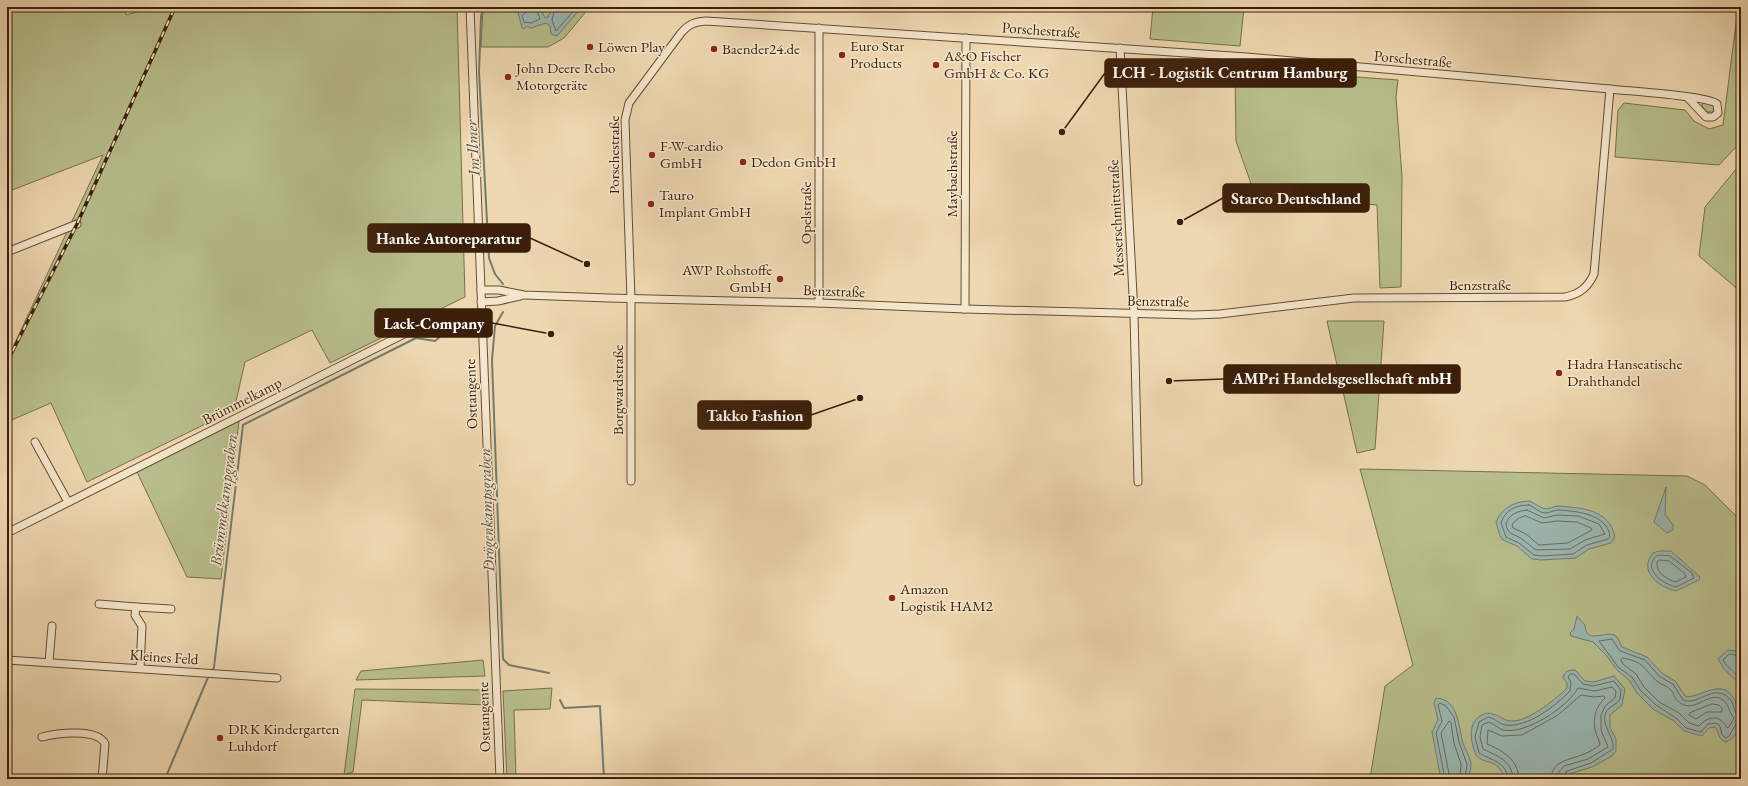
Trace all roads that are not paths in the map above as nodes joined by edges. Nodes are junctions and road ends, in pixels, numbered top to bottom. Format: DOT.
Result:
graph roads {
  1 [pos="470,7"];
  2 [pos="819,28"];
  3 [pos="966,38"];
  4 [pos="1120,48"];
  5 [pos="1610,89"];
  6 [pos="1687,97"];
  7 [pos="77,224"];
  8 [pos="7,252"];
  9 [pos="480,290"];
  10 [pos="524,295"];
  11 [pos="631,299"];
  12 [pos="481,302"];
  13 [pos="819,303"];
  14 [pos="965,310"];
  15 [pos="1134,314"];
  16 [pos="428,322"];
  17 [pos="35,442"];
  18 [pos="631,481"];
  19 [pos="1138,482"];
  20 [pos="68,502"];
  21 [pos="7,533"];
  22 [pos="99,604"];
  23 [pos="136,607"];
  24 [pos="171,609"];
  25 [pos="52,626"];
  26 [pos="7,660"];
  27 [pos="50,662"];
  28 [pos="140,668"];
  29 [pos="277,678"];
  30 [pos="42,737"];
  31 [pos="102,779"];
  32 [pos="500,779"];
  1 -- 9 [label="street, Osttangente"];
  2 -- 3 [label="street, Porschestraße"];
  2 -- 11 [label="street, Porschestraße"];
  2 -- 13 [label="street, Opelstraße"];
  3 -- 4 [label="street, Porschestraße"];
  3 -- 14 [label="street, Maybachstraße"];
  4 -- 5 [label="street, Porschestraße"];
  4 -- 15 [label="street, Messerschmittstraße"];
  5 -- 6 [label="street, Porschestraße"];
  5 -- 15 [label="street, Benzstraße"];
  7 -- 8 [label="street"];
  9 -- 10 [label="street, Benzstraße"];
  9 -- 12 [label="street, Osttangente"];
  10 -- 11 [label="street, Benzstraße"];
  10 -- 12 [label="street, Benzstraße"];
  11 -- 13 [label="street, Benzstraße"];
  11 -- 18 [label="street, Borgwardstraße"];
  12 -- 32 [label="street, Osttangente"];
  13 -- 14 [label="street, Benzstraße"];
  14 -- 15 [label="street, Benzstraße"];
  15 -- 19 [label="street, Messerschmittstraße"];
  16 -- 20 [label="street, Brümmelkamp"];
  17 -- 20 [label="street"];
  20 -- 21 [label="street, Brümmelkamp"];
  22 -- 23 [label="street"];
  23 -- 24 [label="street"];
  23 -- 28 [label="street"];
  25 -- 27 [label="street"];
  26 -- 27 [label="street, Kleines Feld"];
  27 -- 28 [label="street, Kleines Feld"];
  28 -- 29 [label="street, Kleines Feld"];
  30 -- 31 [label="street"];
}
